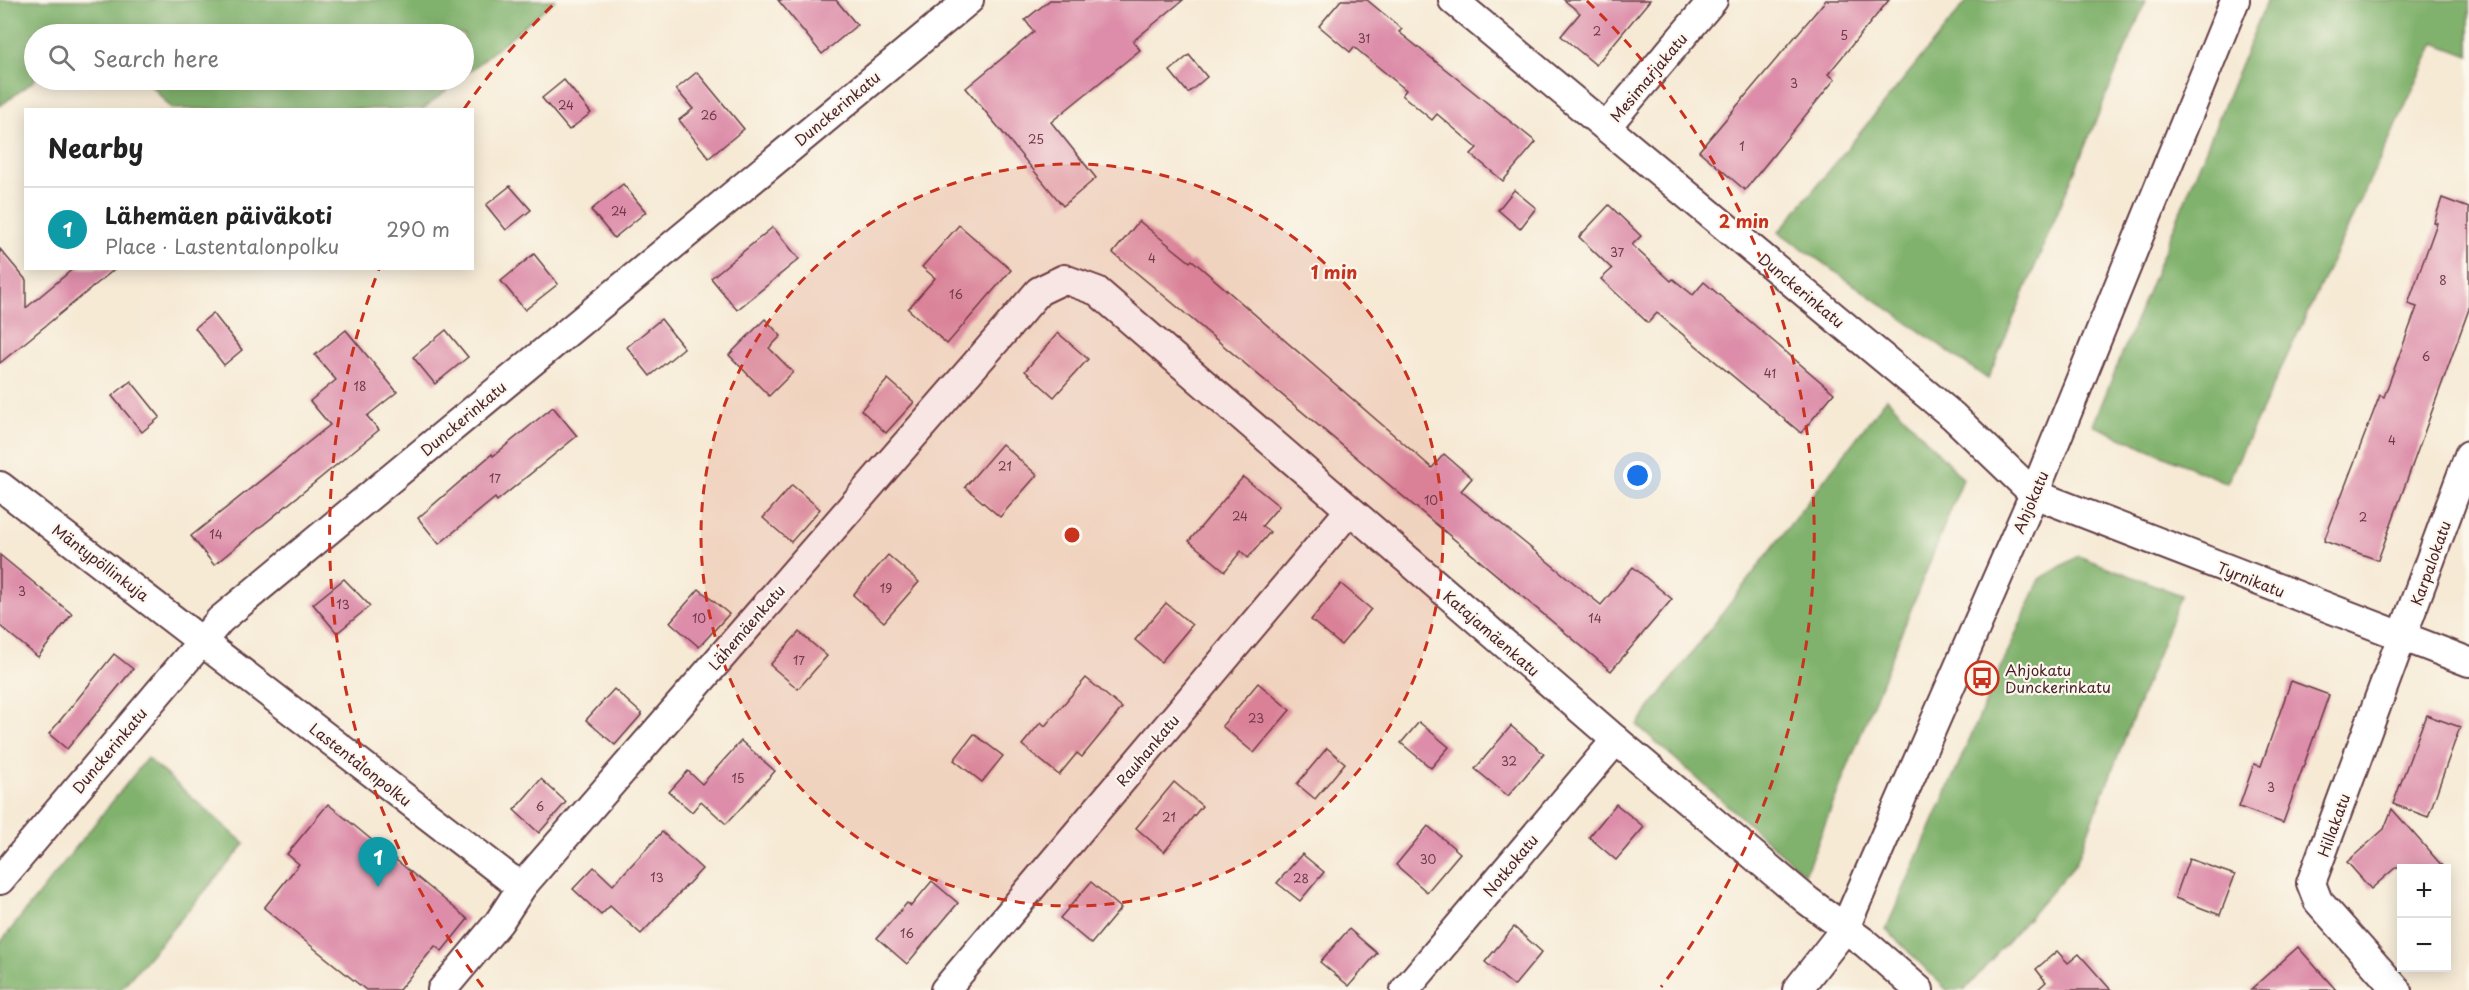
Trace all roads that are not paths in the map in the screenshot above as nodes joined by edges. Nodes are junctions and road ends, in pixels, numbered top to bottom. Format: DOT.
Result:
graph roads {
  1 [pos="969,0"];
  2 [pos="1453,0"];
  3 [pos="1713,0"];
  4 [pos="2235,0"];
  5 [pos="1606,127"];
  6 [pos="1064,279"];
  7 [pos="2469,455"];
  8 [pos="0,486"];
  9 [pos="2034,494"];
  10 [pos="1349,511"];
  11 [pos="2403,638"];
  12 [pos="201,639"];
  13 [pos="2469,662"];
  14 [pos="1616,740"];
  15 [pos="0,880"];
  16 [pos="523,885"];
  17 [pos="1844,930"];
  18 [pos="442,990"];
  19 [pos="945,990"];
  20 [pos="1405,990"];
  21 [pos="1797,990"];
  22 [pos="1920,990"];
  23 [pos="2397,990"];
  1 -- 12 [label="street, Dunckerinkatu"];
  2 -- 5 [label="street, Dunckerinkatu"];
  3 -- 5 [label="street, Mesimarjakatu"];
  4 -- 9 [label="street, Ahjokatu"];
  5 -- 9 [label="street, Dunckerinkatu"];
  6 -- 10 [label="street, Katajamäenkatu"];
  6 -- 16 [label="street, Lähemäenkatu"];
  7 -- 11 [label="street, Karpalokatu"];
  8 -- 12 [label="street, Mäntypöllinkuja"];
  9 -- 11 [label="street, Tyrnikatu"];
  9 -- 17 [label="street, Ahjokatu"];
  10 -- 14 [label="street, Katajamäenkatu"];
  10 -- 19 [label="street, Rauhankatu"];
  11 -- 13 [label="street, Tyrnikatu"];
  11 -- 23 [label="street, Hillakatu"];
  12 -- 15 [label="street, Dunckerinkatu"];
  12 -- 16 [label="street, Lastentalonpolku"];
  14 -- 17 [label="street, Katajamäenkatu"];
  14 -- 20 [label="street, Notkokatu"];
  16 -- 18 [label="street, Lähemäenkatu"];
  17 -- 21 [label="street, Ahjokatu"];
  17 -- 22 [label="street, Katajamäenkatu"];
}
